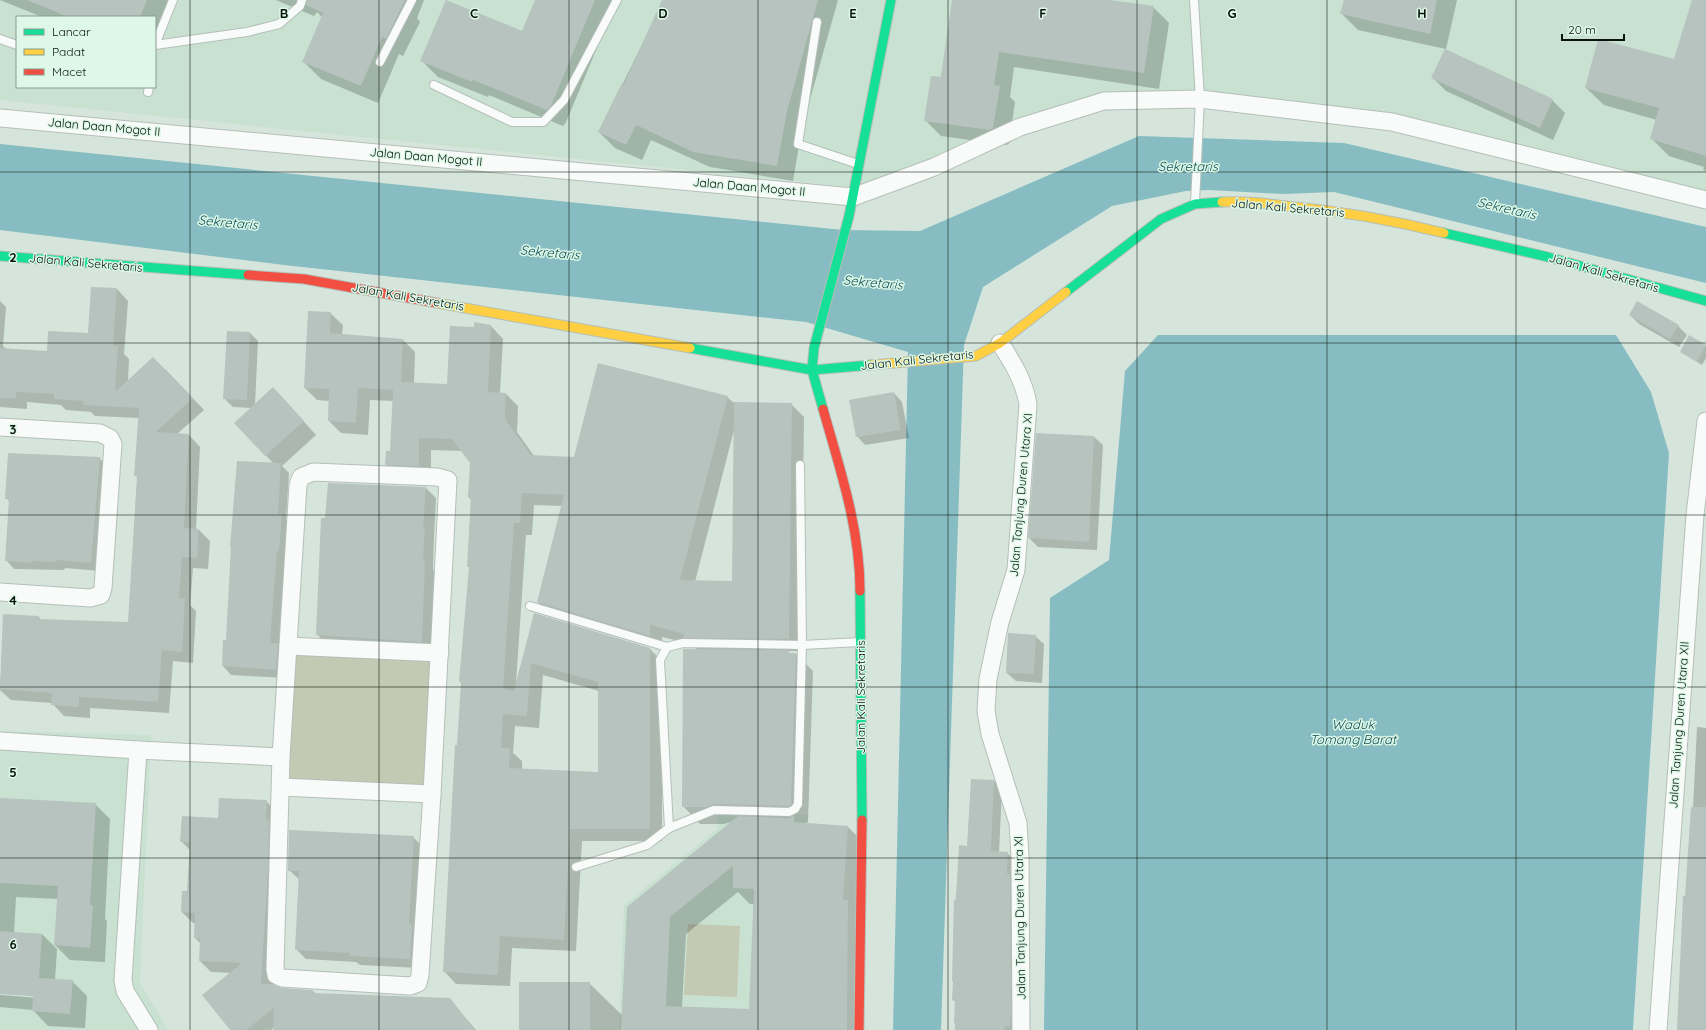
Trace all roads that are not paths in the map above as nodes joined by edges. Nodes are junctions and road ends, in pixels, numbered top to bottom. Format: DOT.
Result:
graph roads {
  1 [pos="174,0"];
  2 [pos="302,0"];
  3 [pos="412,0"];
  4 [pos="617,0"];
  5 [pos="891,0"];
  6 [pos="1194,0"];
  7 [pos="817,22"];
  8 [pos="0,39"];
  9 [pos="156,43"];
  10 [pos="16,45"];
  11 [pos="156,45"];
  12 [pos="380,62"];
  13 [pos="434,85"];
  14 [pos="1200,99"];
  15 [pos="0,118"];
  16 [pos="859,164"];
  17 [pos="853,197"];
  18 [pos="1706,200"];
  19 [pos="1195,202"];
  20 [pos="0,256"];
  21 [pos="1706,302"];
  22 [pos="1000,343"];
  23 [pos="812,370"];
  24 [pos="1706,421"];
  25 [pos="0,427"];
  26 [pos="800,465"];
  27 [pos="0,592"];
  28 [pos="530,606"];
  29 [pos="860,642"];
  30 [pos="802,645"];
  31 [pos="288,646"];
  32 [pos="667,647"];
  33 [pos="440,653"];
  34 [pos="0,741"];
  35 [pos="138,750"];
  36 [pos="282,757"];
  37 [pos="281,787"];
  38 [pos="432,794"];
  39 [pos="669,828"];
  40 [pos="576,867"];
  41 [pos="149,1030"];
  42 [pos="859,1030"];
  43 [pos="1021,1030"];
  44 [pos="1658,1030"];
  1 -- 9 [label="lane"];
  2 -- 11 [label="lane"];
  3 -- 12 [label="lane"];
  4 -- 13 [label="lane"];
  5 -- 16 [label="street"];
  6 -- 14 [label="lane"];
  7 -- 16 [label="lane"];
  8 -- 10 [label="lane"];
  14 -- 17 [label="street"];
  14 -- 18 [label="street"];
  14 -- 19 [label="lane"];
  15 -- 17 [label="street, Jalan Daan Mogot II"];
  16 -- 17 [label="street"];
  17 -- 23 [label="street"];
  19 -- 21 [label="street, Jalan Kali Sekretaris"];
  19 -- 22 [label="street, Jalan Kali Sekretaris"];
  20 -- 23 [label="street, Jalan Kali Sekretaris"];
  22 -- 23 [label="street, Jalan Kali Sekretaris"];
  22 -- 43 [label="street, Jalan Tanjung Duren Utara XI"];
  23 -- 29 [label="street, Jalan Kali Sekretaris"];
  24 -- 44 [label="street, Jalan Tanjung Duren Utara XII"];
  25 -- 27 [label="street"];
  26 -- 30 [label="lane"];
  28 -- 32 [label="lane"];
  29 -- 30 [label="lane"];
  29 -- 42 [label="street, Jalan Kali Sekretaris"];
  30 -- 32 [label="lane"];
  30 -- 39 [label="lane"];
  31 -- 33 [label="street"];
  31 -- 33 [label="street"];
  31 -- 36 [label="street"];
  32 -- 39 [label="lane"];
  33 -- 38 [label="street"];
  34 -- 35 [label="street"];
  35 -- 36 [label="street"];
  35 -- 41 [label="street"];
  36 -- 37 [label="street"];
  37 -- 38 [label="street"];
  37 -- 38 [label="street"];
  39 -- 40 [label="lane"];
}
